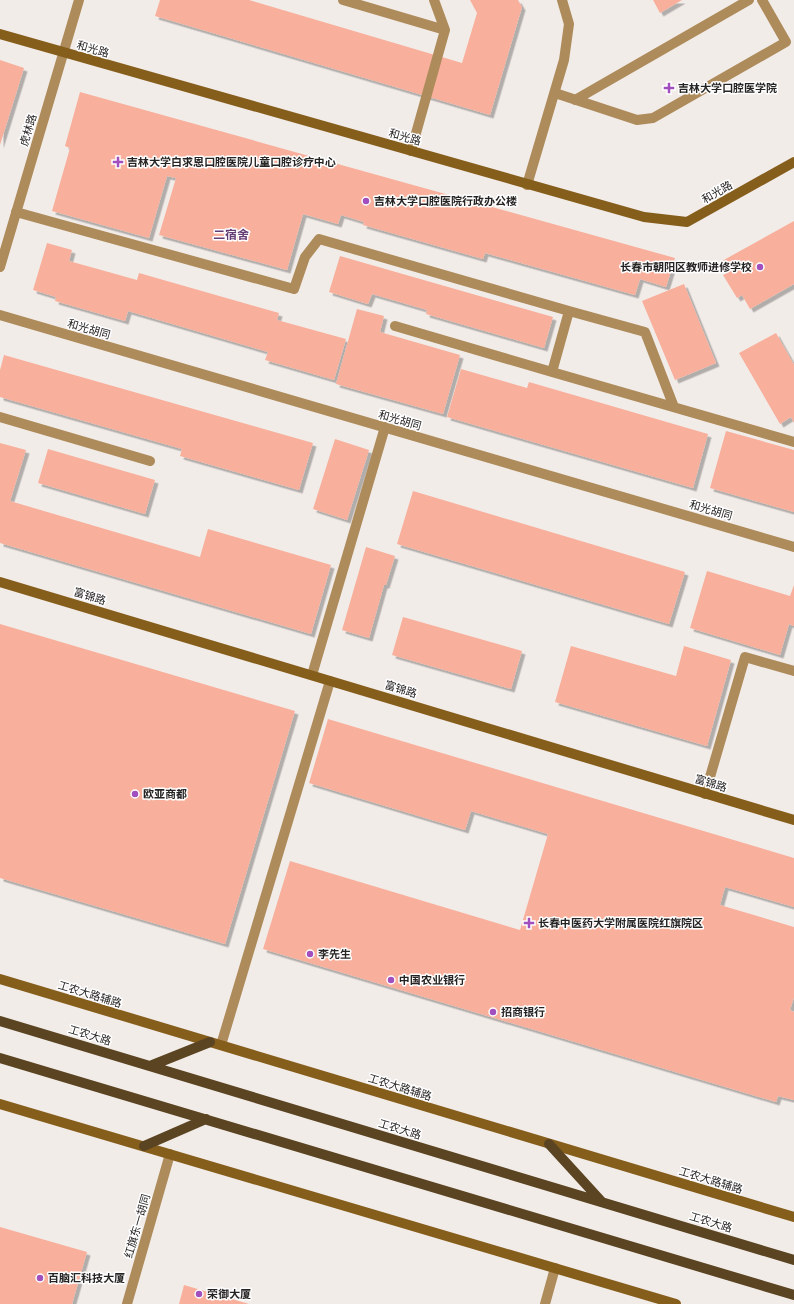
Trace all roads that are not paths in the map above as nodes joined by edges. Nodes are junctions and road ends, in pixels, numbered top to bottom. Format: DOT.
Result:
graph roads {
  1 [pos="79,0"];
  2 [pos="343,0"];
  3 [pos="434,0"];
  4 [pos="562,0"];
  5 [pos="749,0"];
  6 [pos="762,0"];
  7 [pos="445,30"];
  8 [pos="0,34"];
  9 [pos="64,53"];
  10 [pos="555,93"];
  11 [pos="575,100"];
  12 [pos="411,151"];
  13 [pos="794,162"];
  14 [pos="527,185"];
  15 [pos="16,212"];
  16 [pos="0,267"];
  17 [pos="569,310"];
  18 [pos="0,315"];
  19 [pos="394,326"];
  20 [pos="552,372"];
  21 [pos="674,407"];
  22 [pos="0,418"];
  23 [pos="385,428"];
  24 [pos="794,442"];
  25 [pos="150,461"];
  26 [pos="794,547"];
  27 [pos="0,582"];
  28 [pos="794,671"];
  29 [pos="312,675"];
  30 [pos="330,681"];
  31 [pos="705,794"];
  32 [pos="794,820"];
  33 [pos="0,979"];
  34 [pos="0,1021"];
  35 [pos="210,1042"];
  36 [pos="221,1045"];
  37 [pos="0,1058"];
  38 [pos="150,1066"];
  39 [pos="0,1104"];
  40 [pos="206,1119"];
  41 [pos="549,1144"];
  42 [pos="144,1146"];
  43 [pos="170,1154"];
  44 [pos="602,1202"];
  45 [pos="794,1217"];
  46 [pos="794,1260"];
  47 [pos="555,1268"];
  48 [pos="794,1295"];
  49 [pos="127,1304"];
  50 [pos="545,1304"];
  51 [pos="676,1304"];
  1 -- 9 [label="street, 虎林路"];
  2 -- 7 [label="street"];
  3 -- 7 [label="street"];
  4 -- 10 [label="street"];
  5 -- 11 [label="street"];
  6 -- 11 [label="street"];
  7 -- 12 [label="street"];
  8 -- 9 [label="street, 和光路"];
  9 -- 12 [label="street, 和光路"];
  9 -- 15 [label="street, 虎林路"];
  10 -- 11 [label="street"];
  10 -- 14 [label="street"];
  12 -- 14 [label="street, 和光路"];
  13 -- 14 [label="street, 和光路"];
  15 -- 16 [label="street, 虎林路"];
  15 -- 17 [label="street"];
  17 -- 20 [label="street"];
  17 -- 21 [label="street"];
  18 -- 23 [label="street, 和光胡同"];
  19 -- 20 [label="street"];
  20 -- 21 [label="street"];
  21 -- 24 [label="street"];
  22 -- 25 [label="street"];
  23 -- 26 [label="street, 和光胡同"];
  23 -- 29 [label="street"];
  27 -- 29 [label="street, 富锦路"];
  28 -- 31 [label="street"];
  29 -- 30 [label="street, 富锦路"];
  30 -- 31 [label="street, 富锦路"];
  30 -- 36 [label="street"];
  31 -- 32 [label="street, 富锦路"];
  33 -- 35 [label="street, 工农大路辅路"];
  34 -- 38 [label="main road, 工农大路"];
  35 -- 36 [label="street, 工农大路辅路"];
  35 -- 38 [label="main road"];
  36 -- 41 [label="street, 工农大路辅路"];
  37 -- 40 [label="main road"];
  38 -- 44 [label="main road, 工农大路"];
  39 -- 42 [label="street"];
  40 -- 42 [label="main road"];
  40 -- 48 [label="main road"];
  41 -- 44 [label="main road"];
  41 -- 45 [label="street, 工农大路辅路"];
  42 -- 43 [label="street"];
  43 -- 47 [label="street"];
  43 -- 49 [label="street, 红旗东一胡同"];
  44 -- 46 [label="main road, 工农大路"];
  47 -- 50 [label="street"];
  47 -- 51 [label="street"];
}
